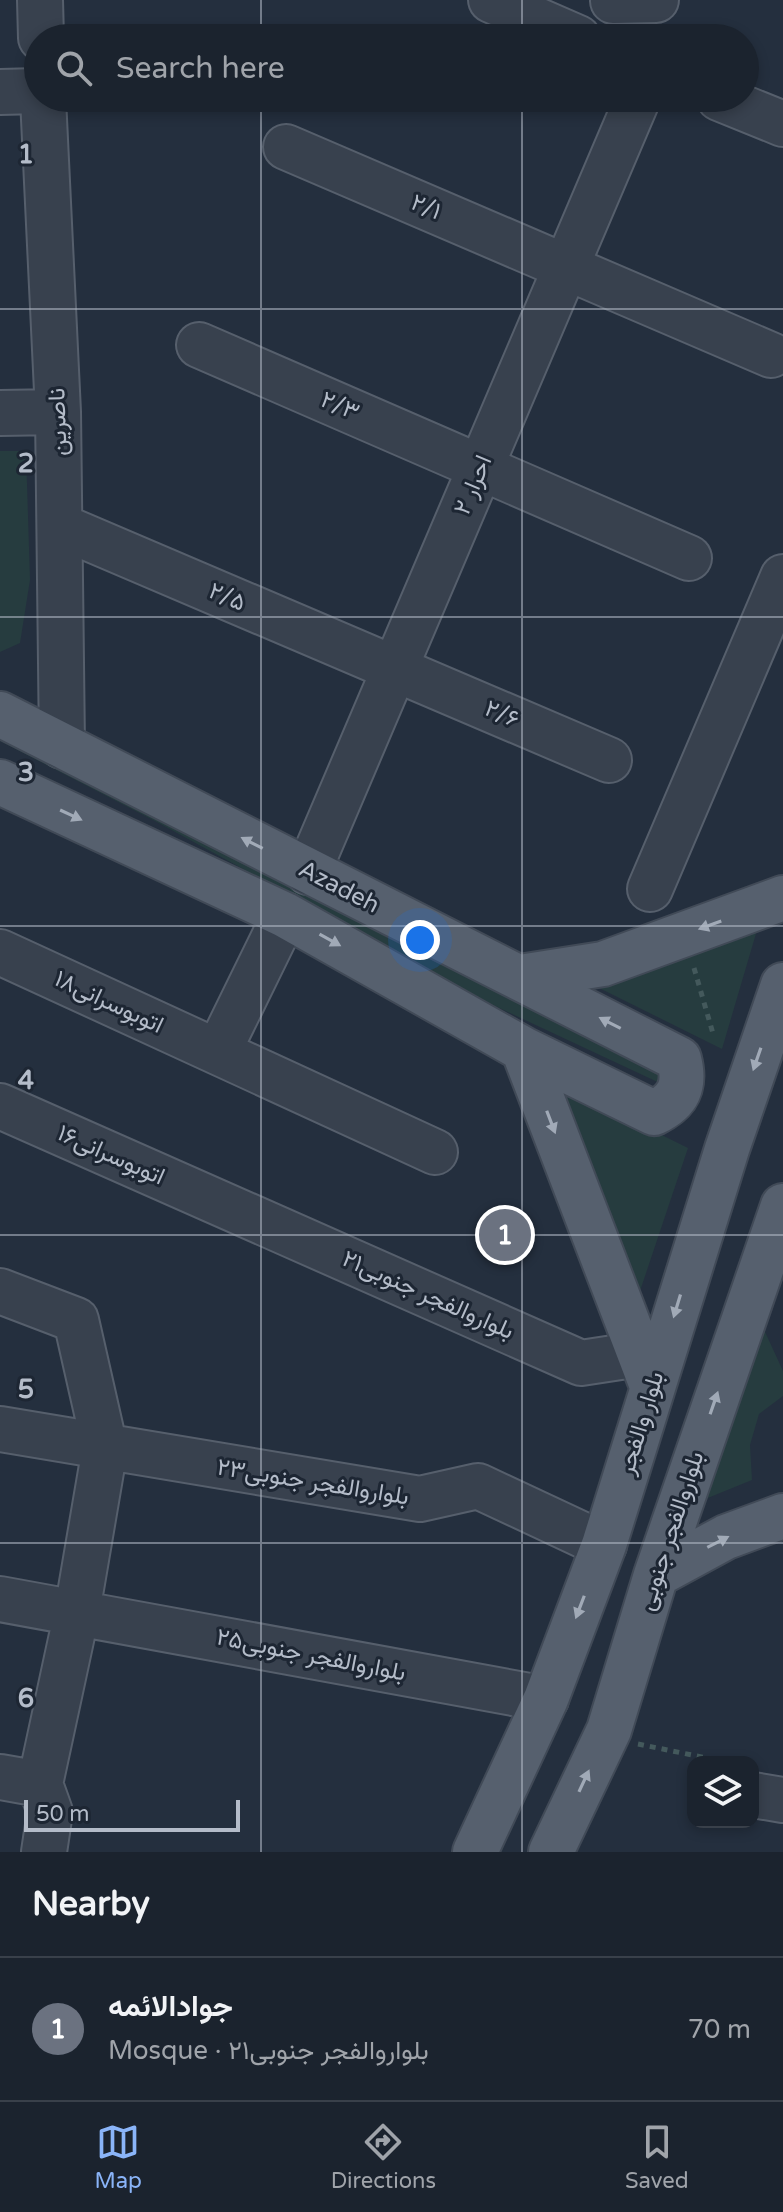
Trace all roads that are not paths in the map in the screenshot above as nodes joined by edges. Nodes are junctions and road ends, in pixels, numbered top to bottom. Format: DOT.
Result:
graph roads {
  1 [pos="40,0"];
  2 [pos="491,0"];
  3 [pos="41,24"];
  4 [pos="546,24"];
  5 [pos="24,91"];
  6 [pos="0,92"];
  7 [pos="44,112"];
  8 [pos="632,112"];
  9 [pos="753,112"];
  10 [pos="783,124"];
  11 [pos="286,147"];
  12 [pos="566,267"];
  13 [pos="199,345"];
  14 [pos="771,355"];
  15 [pos="58,412"];
  16 [pos="0,413"];
  17 [pos="481,467"];
  18 [pos="60,526"];
  19 [pos="689,558"];
  20 [pos="778,601"];
  21 [pos="395,668"];
  22 [pos="0,714"];
  23 [pos="62,746"];
  24 [pos="609,760"];
  25 [pos="0,782"];
  26 [pos="308,872"];
  27 [pos="650,889"];
  28 [pos="783,898"];
  29 [pos="285,915"];
  30 [pos="0,952"];
  31 [pos="520,977"];
  32 [pos="783,985"];
  33 [pos="523,1049"];
  34 [pos="218,1052"];
  35 [pos="0,1106"];
  36 [pos="435,1152"];
  37 [pos="221,1204"];
  38 [pos="779,1216"];
  39 [pos="783,1282"];
  40 [pos="0,1291"];
  41 [pos="646,1370"];
  42 [pos="0,1429"];
  43 [pos="105,1448"];
  44 [pos="783,1516"];
  45 [pos="604,1545"];
  46 [pos="656,1575"];
  47 [pos="0,1599"];
  48 [pos="77,1612"];
  49 [pos="546,1699"];
  50 [pos="759,1796"];
  51 [pos="783,1800"];
  52 [pos="33,1806"];
  53 [pos="475,1852"];
  54 [pos="551,1852"];
  1 -- 3 [label="street"];
  2 -- 4 [label="street"];
  5 -- 6 [label="street"];
  7 -- 15 [label="street, ناصرین"];
  8 -- 12 [label="street, ۲ احرار"];
  9 -- 10 [label="street"];
  11 -- 12 [label="street, ۲/۱"];
  12 -- 14 [label="street, ۲/۱"];
  12 -- 17 [label="street, ۲ احرار"];
  13 -- 17 [label="street, ۲/۳"];
  15 -- 16 [label="street"];
  15 -- 18 [label="street, ناصرین"];
  17 -- 19 [label="street, ۲/۳"];
  17 -- 21 [label="street, ۲ احرار"];
  18 -- 21 [label="street, ۲/۵"];
  18 -- 23 [label="street, ناصرین"];
  20 -- 27 [label="street"];
  21 -- 24 [label="street, ۲/۶"];
  21 -- 26 [label="street, ۲ احرار"];
  22 -- 23 [label="main road, Azadeh"];
  26 -- 23 [label="main road, Azadeh, one-way"];
  25 -- 29 [label="main road, Azadeh, one-way"];
  26 -- 31 [label="main road, Azadeh"];
  28 -- 31 [label="main road, one-way"];
  29 -- 33 [label="main road, Azadeh, one-way"];
  29 -- 34 [label="street"];
  30 -- 34 [label="street, اتوبوسرانی۱۸"];
  33 -- 31 [label="main road, Azadeh, one-way"];
  32 -- 41 [label="main road, بلوار والفجر, one-way"];
  33 -- 41 [label="main road, one-way"];
  34 -- 36 [label="street, اتوبوسرانی۱۸"];
  35 -- 37 [label="street, اتوبوسرانی۱۶"];
  37 -- 41 [label="street, بلواروالفجر جنوبی۲۱"];
  38 -- 39 [label="main road"];
  46 -- 38 [label="main road, بلواروالفجر جنوبی, one-way"];
  40 -- 43 [label="street"];
  41 -- 45 [label="main road, بلوار والفجر"];
  42 -- 43 [label="street, بلواروالفجر جنوبی۲۳"];
  43 -- 45 [label="street, بلواروالفجر جنوبی۲۳"];
  43 -- 48 [label="street"];
  46 -- 44 [label="main road, one-way"];
  45 -- 49 [label="main road, بلوار والفجر, one-way"];
  54 -- 46 [label="main road, بلواروالفجر جنوبی, one-way"];
  47 -- 48 [label="street, بلواروالفجر جنوبی۲۵"];
  48 -- 49 [label="street, بلواروالفجر جنوبی۲۵"];
  48 -- 52 [label="street"];
  49 -- 53 [label="main road, بلوار والفجر"];
  50 -- 51 [label="street"];
}
